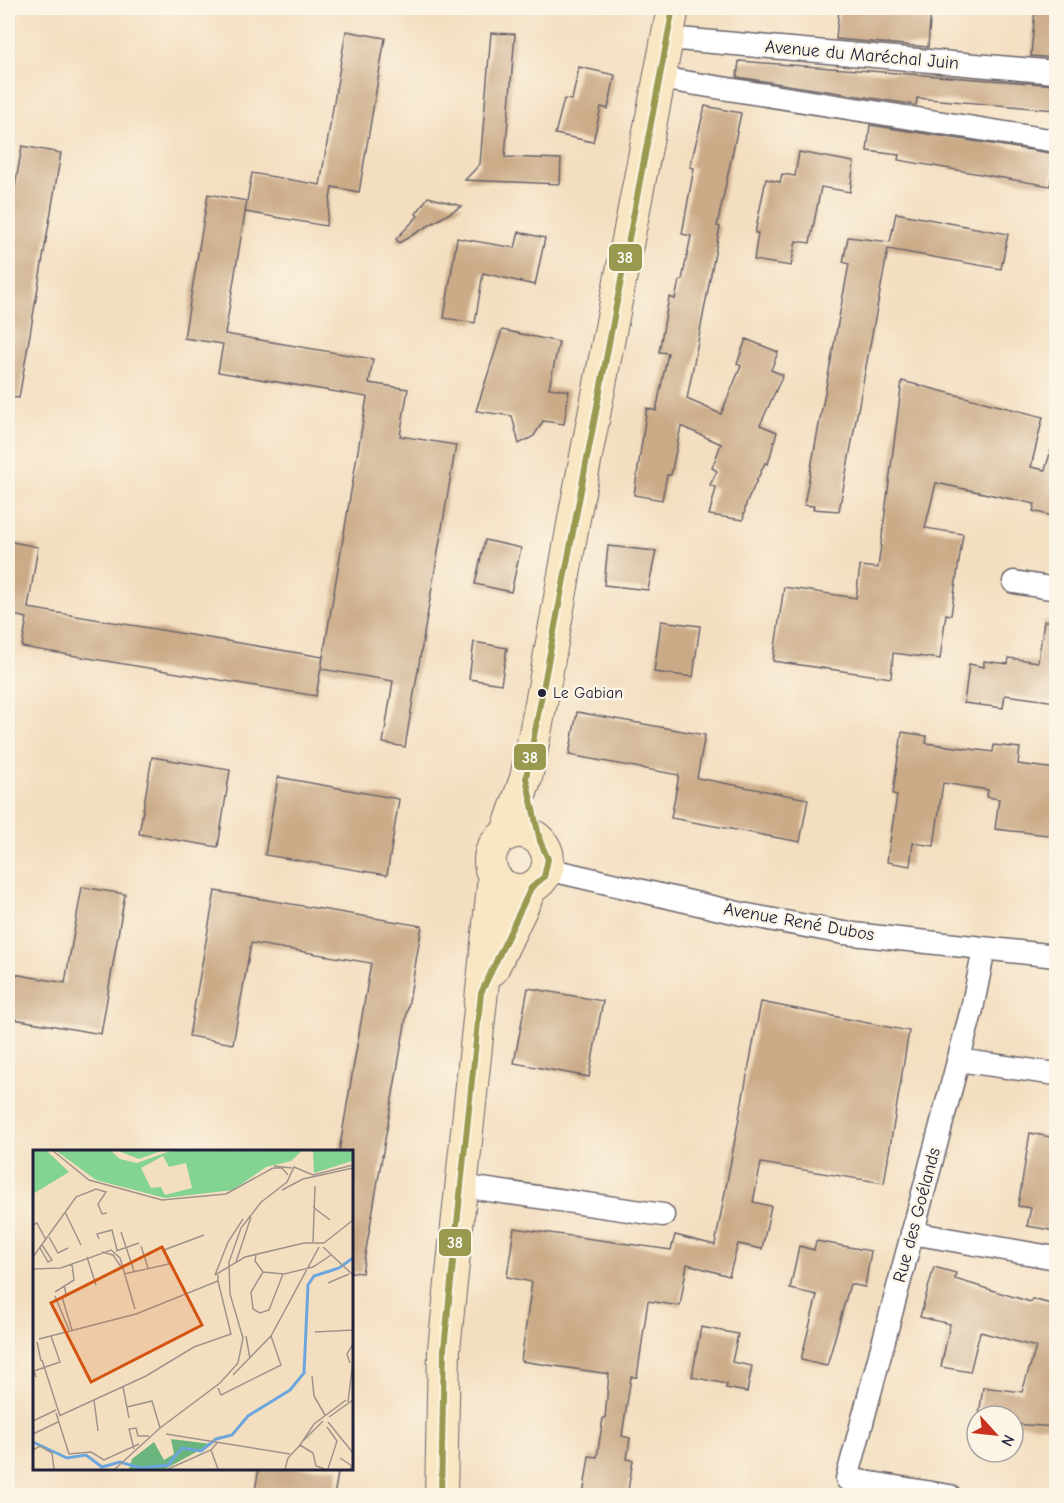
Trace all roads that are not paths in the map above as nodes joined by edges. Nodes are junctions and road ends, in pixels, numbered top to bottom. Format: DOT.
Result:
graph roads {
  1 [pos="674,8"];
  2 [pos="667,38"];
  3 [pos="1056,72"];
  4 [pos="659,78"];
  5 [pos="1056,141"];
  6 [pos="1014,582"];
  7 [pos="1056,589"];
  8 [pos="526,778"];
  9 [pos="506,835"];
  10 [pos="539,866"];
  11 [pos="494,877"];
  12 [pos="984,950"];
  13 [pos="1055,956"];
  14 [pos="481,993"];
  15 [pos="958,1060"];
  16 [pos="1056,1074"];
  17 [pos="461,1186"];
  18 [pos="663,1215"];
  19 [pos="912,1233"];
  20 [pos="1056,1258"];
  21 [pos="441,1496"];
  22 [pos="951,1496"];
  1 -- 2 [label="main road"];
  2 -- 3 [label="street, Avenue du Maréchal Juin"];
  2 -- 4 [label="main road"];
  4 -- 5 [label="street"];
  4 -- 8 [label="main road"];
  6 -- 7 [label="street"];
  8 -- 9 [label="main road"];
  8 -- 10 [label="main road"];
  9 -- 10 [label="main road"];
  9 -- 11 [label="main road"];
  10 -- 11 [label="main road"];
  10 -- 12 [label="street, Avenue René Dubos"];
  10 -- 14 [label="main road"];
  11 -- 14 [label="main road"];
  12 -- 13 [label="street, Avenue René Dubos"];
  12 -- 15 [label="street, Rue des Goélands"];
  14 -- 17 [label="main road"];
  15 -- 16 [label="street"];
  15 -- 19 [label="street, Rue des Goélands"];
  17 -- 18 [label="street"];
  17 -- 21 [label="main road"];
  19 -- 20 [label="street"];
  19 -- 22 [label="street, Rue des Goélands"];
}
